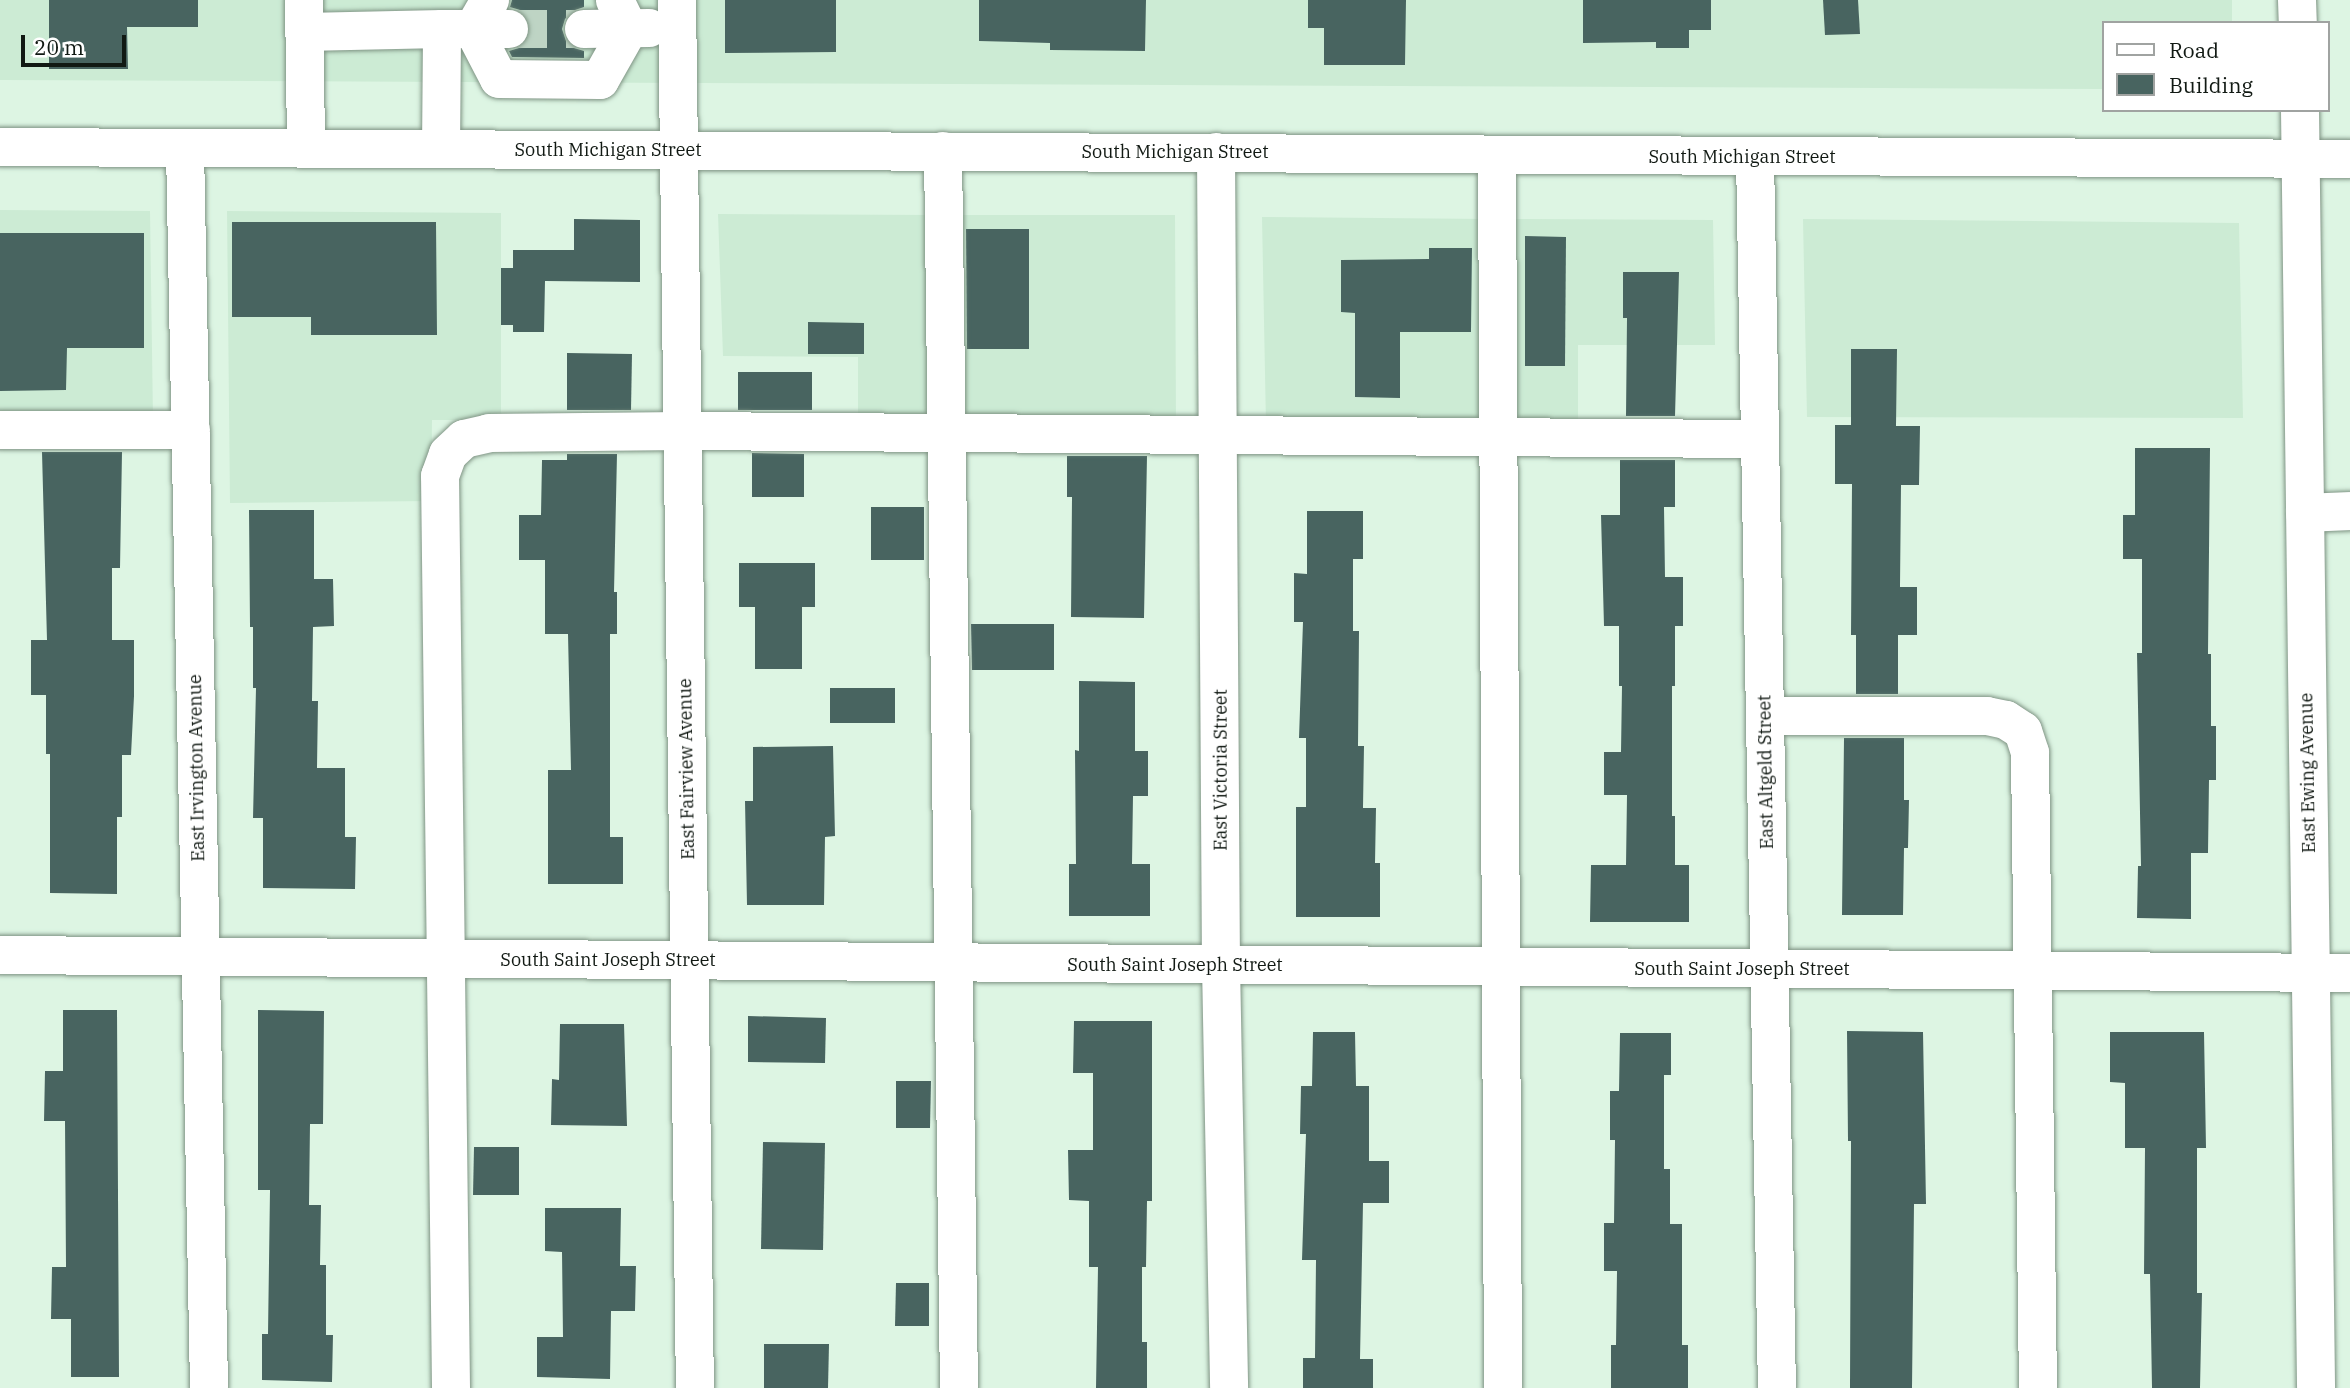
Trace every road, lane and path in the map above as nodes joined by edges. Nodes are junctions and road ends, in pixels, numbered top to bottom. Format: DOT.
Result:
graph roads {
  1 [pos="2297,0"];
  2 [pos="622,14"];
  3 [pos="677,14"];
  4 [pos="374,15"];
  5 [pos="304,16"];
  6 [pos="2298,21"];
  7 [pos="478,22"];
  8 [pos="584,29"];
  9 [pos="2300,112"];
  10 [pos="0,147"];
  11 [pos="185,148"];
  12 [pos="306,149"];
  13 [pos="441,149"];
  14 [pos="677,150"];
  15 [pos="943,151"];
  16 [pos="1216,152"];
  17 [pos="1497,156"];
  18 [pos="1755,156"];
  19 [pos="2301,159"];
  20 [pos="2350,159"];
  21 [pos="0,430"];
  22 [pos="191,430"];
  23 [pos="683,431"];
  24 [pos="948,434"];
  25 [pos="1220,435"];
  26 [pos="1496,436"];
  27 [pos="1760,439"];
  28 [pos="2350,511"];
  29 [pos="2305,513"];
  30 [pos="1765,716"];
  31 [pos="0,955"];
  32 [pos="201,955"];
  33 [pos="448,959"];
  34 [pos="689,961"];
  35 [pos="954,963"];
  36 [pos="1221,965"];
  37 [pos="1499,967"];
  38 [pos="1769,969"];
  39 [pos="2034,970"];
  40 [pos="2310,973"];
  41 [pos="2350,973"];
  42 [pos="209,1388"];
  43 [pos="451,1388"];
  44 [pos="695,1388"];
  45 [pos="959,1388"];
  46 [pos="1229,1388"];
  47 [pos="1503,1388"];
  48 [pos="1777,1388"];
  49 [pos="2038,1388"];
  50 [pos="2316,1388"];
  1 -- 6 [label="street"];
  2 -- 3 [label="street"];
  2 -- 7 [label="street"];
  2 -- 8 [label="street"];
  3 -- 14 [label="street, East Fairview Avenue"];
  4 -- 5 [label="street"];
  4 -- 7 [label="street"];
  5 -- 12 [label="street"];
  7 -- 13 [label="street"];
  9 -- 19 [label="street, East Ewing Avenue"];
  10 -- 11 [label="street, South Michigan Street"];
  11 -- 12 [label="street, South Michigan Street"];
  11 -- 22 [label="street, East Irvington Avenue"];
  12 -- 13 [label="street, South Michigan Street"];
  13 -- 14 [label="street, South Michigan Street"];
  14 -- 15 [label="street, South Michigan Street"];
  14 -- 23 [label="street, East Fairview Avenue"];
  15 -- 16 [label="street, South Michigan Street"];
  15 -- 24 [label="street"];
  16 -- 17 [label="street, South Michigan Street"];
  16 -- 25 [label="street, East Victoria Street"];
  17 -- 18 [label="street, South Michigan Street"];
  17 -- 26 [label="street"];
  18 -- 19 [label="street, South Michigan Street"];
  18 -- 27 [label="street, East Altgeld Street"];
  19 -- 20 [label="street, South Michigan Street"];
  19 -- 29 [label="street, East Ewing Avenue"];
  21 -- 22 [label="street"];
  22 -- 32 [label="street, East Irvington Avenue"];
  23 -- 24 [label="street"];
  23 -- 33 [label="street"];
  23 -- 34 [label="street, East Fairview Avenue"];
  24 -- 25 [label="street"];
  24 -- 35 [label="street"];
  25 -- 26 [label="street"];
  25 -- 36 [label="street, East Victoria Street"];
  26 -- 27 [label="street"];
  26 -- 37 [label="street"];
  27 -- 30 [label="street, East Altgeld Street"];
  28 -- 29 [label="street"];
  29 -- 40 [label="street, East Ewing Avenue"];
  30 -- 38 [label="street, East Altgeld Street"];
  30 -- 39 [label="street"];
  31 -- 32 [label="street, South Saint Joseph Street"];
  32 -- 33 [label="street, South Saint Joseph Street"];
  32 -- 42 [label="street, East Irvington Avenue"];
  33 -- 34 [label="street, South Saint Joseph Street"];
  33 -- 43 [label="street"];
  34 -- 35 [label="street, South Saint Joseph Street"];
  34 -- 44 [label="street, East Fairview Avenue"];
  35 -- 36 [label="street, South Saint Joseph Street"];
  35 -- 45 [label="street"];
  36 -- 37 [label="street, South Saint Joseph Street"];
  36 -- 46 [label="street, East Victoria Street"];
  37 -- 38 [label="street, South Saint Joseph Street"];
  37 -- 47 [label="street"];
  38 -- 39 [label="street, South Saint Joseph Street"];
  38 -- 48 [label="street, East Altgeld Street"];
  39 -- 40 [label="street, South Saint Joseph Street"];
  39 -- 49 [label="street"];
  40 -- 41 [label="street, South Saint Joseph Street"];
  40 -- 50 [label="street, East Ewing Avenue"];
}
